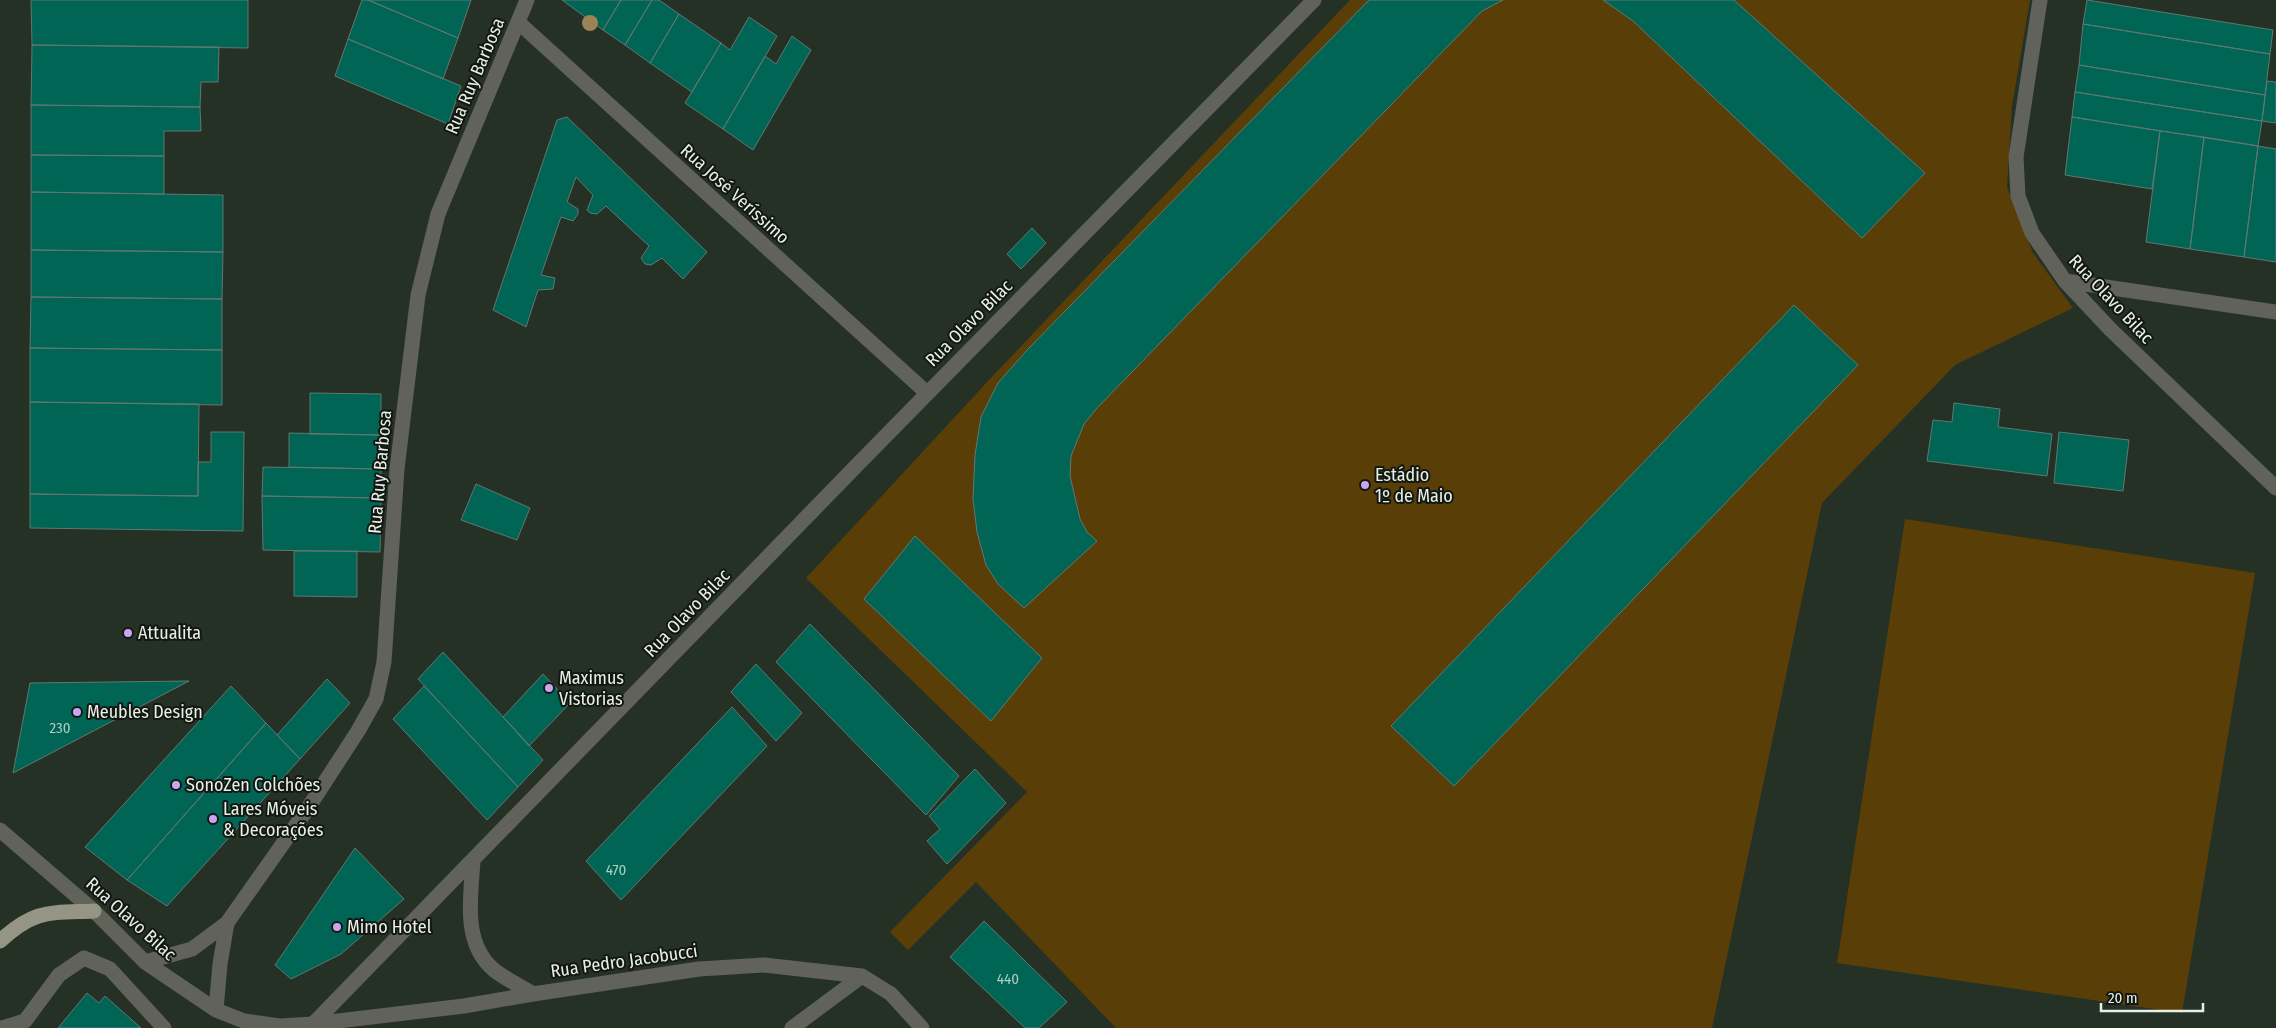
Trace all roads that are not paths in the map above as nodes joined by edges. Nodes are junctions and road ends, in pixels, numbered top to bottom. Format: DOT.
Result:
graph roads {
  1 [pos="527,0"];
  2 [pos="1314,0"];
  3 [pos="2040,0"];
  4 [pos="518,22"];
  5 [pos="2064,281"];
  6 [pos="2276,312"];
  7 [pos="927,393"];
  8 [pos="2276,488"];
  9 [pos="0,830"];
  10 [pos="473,861"];
  11 [pos="94,911"];
  12 [pos="228,923"];
  13 [pos="0,942"];
  14 [pos="145,962"];
  15 [pos="862,976"];
  16 [pos="533,994"];
  17 [pos="216,1010"];
  18 [pos="314,1024"];
  19 [pos="2,1028"];
  20 [pos="164,1028"];
  21 [pos="792,1028"];
  22 [pos="922,1028"];
  1 -- 4 [label="street, Rua Ruy Barbosa"];
  2 -- 7 [label="street, Rua Olavo Bilac"];
  3 -- 5 [label="street, Rua Olavo Bilac"];
  4 -- 7 [label="street, Rua José Veríssimo"];
  4 -- 12 [label="street, Rua Ruy Barbosa"];
  5 -- 6 [label="street"];
  5 -- 8 [label="street, Rua Olavo Bilac"];
  7 -- 10 [label="street, Rua Olavo Bilac"];
  9 -- 11 [label="street, Rua Olavo Bilac"];
  10 -- 16 [label="street"];
  10 -- 18 [label="street, Rua Olavo Bilac"];
  11 -- 13 [label="main road"];
  11 -- 14 [label="street, Rua Olavo Bilac"];
  12 -- 14 [label="street, Rua Ruy Barbosa"];
  12 -- 17 [label="street, Rua Ruy Barbosa"];
  14 -- 17 [label="street, Rua Olavo Bilac"];
  15 -- 16 [label="street, Rua Pedro Jacobucci"];
  15 -- 21 [label="street"];
  15 -- 22 [label="street, Rua Pedro Jacobucci"];
  16 -- 18 [label="street, Rua Pedro Jacobucci"];
  17 -- 18 [label="street, Rua Olavo Bilac"];
  19 -- 20 [label="street"];
}
